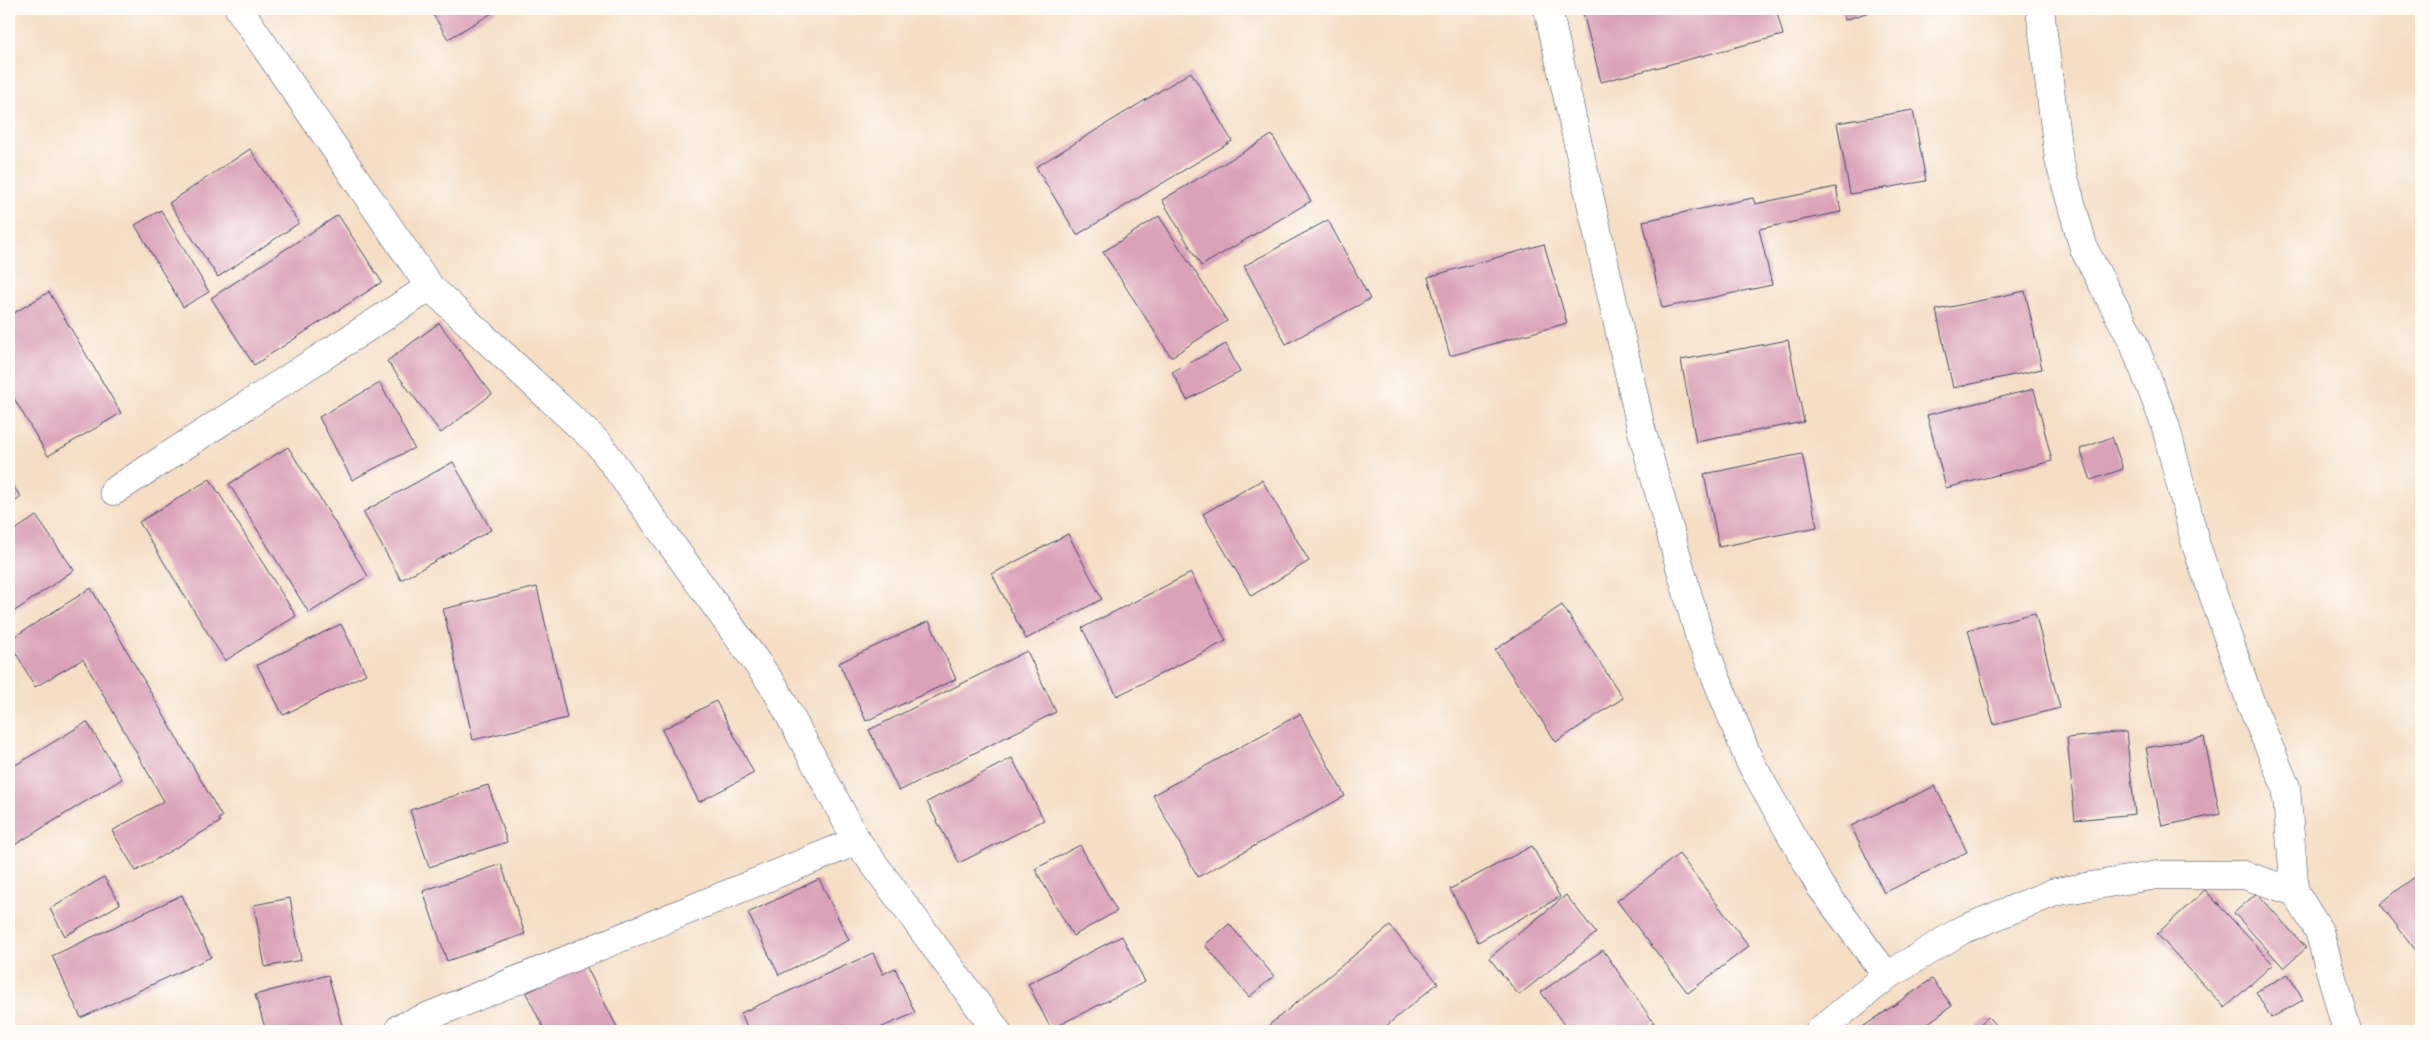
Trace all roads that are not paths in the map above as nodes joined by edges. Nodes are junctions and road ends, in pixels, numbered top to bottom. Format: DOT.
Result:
graph roads {
  1 [pos="239,9"];
  2 [pos="1548,9"];
  3 [pos="2040,9"];
  4 [pos="430,287"];
  5 [pos="114,491"];
  6 [pos="858,841"];
  7 [pos="2295,892"];
  8 [pos="1887,976"];
  9 [pos="400,1028"];
  10 [pos="997,1031"];
  11 [pos="1819,1031"];
  12 [pos="2347,1031"];
  1 -- 4 [label="street"];
  2 -- 8 [label="street"];
  3 -- 7 [label="street"];
  4 -- 5 [label="street"];
  4 -- 6 [label="street"];
  6 -- 9 [label="street"];
  6 -- 10 [label="street"];
  7 -- 8 [label="street"];
  7 -- 12 [label="street"];
  8 -- 11 [label="street"];
}
